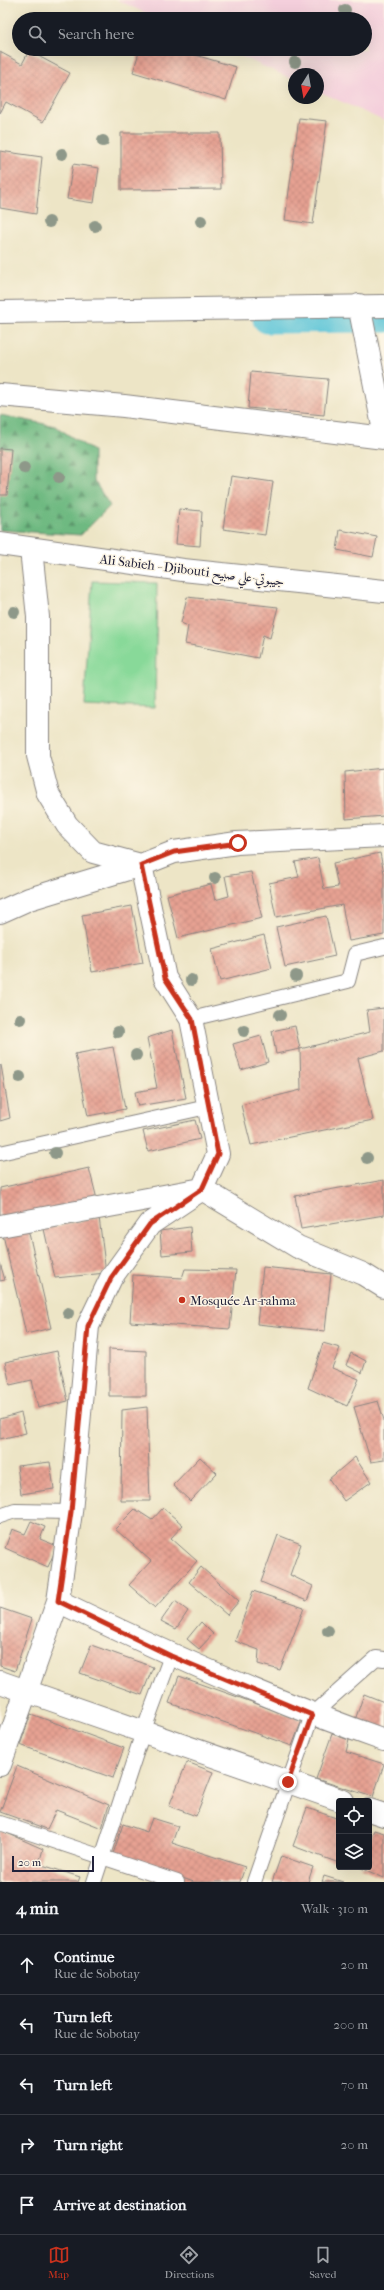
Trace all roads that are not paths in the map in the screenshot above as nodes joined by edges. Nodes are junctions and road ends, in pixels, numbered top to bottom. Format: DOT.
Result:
graph roads {
  1 [pos="359,305"];
  2 [pos="384,306"];
  3 [pos="0,312"];
  4 [pos="0,395"];
  5 [pos="384,432"];
  6 [pos="384,438"];
  7 [pos="0,544"];
  8 [pos="31,549"];
  9 [pos="384,591"];
  10 [pos="384,836"];
  11 [pos="141,865"];
  12 [pos="0,912"];
  13 [pos="384,947"];
  14 [pos="192,1019"];
  15 [pos="207,1107"];
  16 [pos="0,1153"];
  17 [pos="202,1189"];
  18 [pos="0,1226"];
  19 [pos="384,1287"];
  20 [pos="71,1512"];
  21 [pos="0,1516"];
  22 [pos="58,1601"];
  23 [pos="171,1656"];
  24 [pos="384,1658"];
  25 [pos="0,1682"];
  26 [pos="26,1691"];
  27 [pos="312,1715"];
  28 [pos="143,1732"];
  29 [pos="384,1740"];
  30 [pos="0,1764"];
  31 [pos="288,1782"];
  32 [pos="336,1799"];
  33 [pos="372,1811"];
  34 [pos="384,1815"];
  35 [pos="0,1822"];
  36 [pos="102,1857"];
  37 [pos="94,1882"];
  38 [pos="177,1882"];
  39 [pos="254,1882"];
  1 -- 2 [label="street"];
  1 -- 3 [label="street"];
  1 -- 5 [label="street"];
  4 -- 6 [label="street"];
  7 -- 8 [label="street, Ali Sabieh - Djibouti جيبوتي-علي صبيح"];
  8 -- 9 [label="street, Ali Sabieh - Djibouti جيبوتي-علي صبيح"];
  8 -- 11 [label="street"];
  10 -- 11 [label="street"];
  11 -- 12 [label="street"];
  11 -- 14 [label="street"];
  13 -- 14 [label="lane"];
  14 -- 15 [label="street"];
  15 -- 16 [label="lane"];
  15 -- 17 [label="street"];
  17 -- 18 [label="street"];
  17 -- 19 [label="street"];
  17 -- 20 [label="street"];
  20 -- 21 [label="lane"];
  20 -- 22 [label="street"];
  22 -- 23 [label="street"];
  22 -- 26 [label="street"];
  23 -- 27 [label="street"];
  23 -- 28 [label="lane"];
  24 -- 27 [label="lane"];
  25 -- 26 [label="street"];
  26 -- 28 [label="street"];
  26 -- 30 [label="street"];
  27 -- 29 [label="street"];
  27 -- 31 [label="lane"];
  28 -- 31 [label="street"];
  28 -- 36 [label="lane"];
  31 -- 32 [label="street"];
  31 -- 39 [label="lane"];
  33 -- 34 [label="street"];
  35 -- 36 [label="lane"];
  36 -- 37 [label="lane"];
  36 -- 38 [label="lane"];
}
